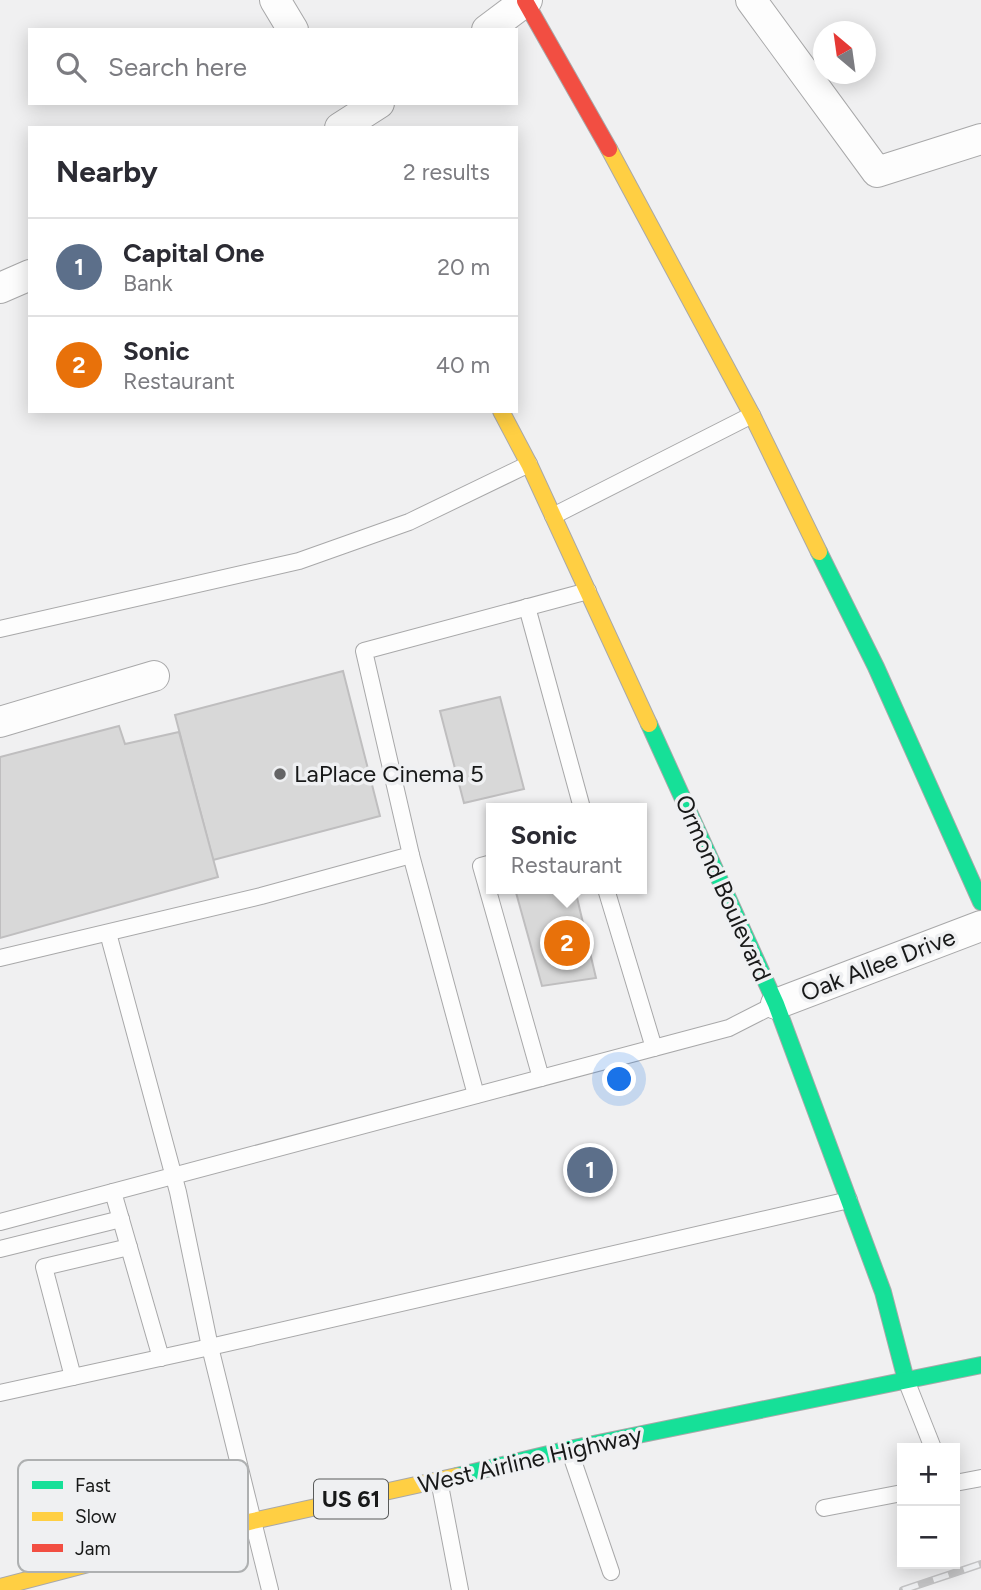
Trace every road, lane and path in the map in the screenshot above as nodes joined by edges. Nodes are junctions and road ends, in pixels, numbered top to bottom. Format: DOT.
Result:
graph roads {
  1 [pos="275,0"];
  2 [pos="751,0"];
  3 [pos="526,1"];
  4 [pos="292,28"];
  5 [pos="490,28"];
  6 [pos="375,105"];
  7 [pos="344,120"];
  8 [pos="981,139"];
  9 [pos="28,276"];
  10 [pos="0,288"];
  11 [pos="502,413"];
  12 [pos="752,415"];
  13 [pos="529,464"];
  14 [pos="553,516"];
  15 [pos="588,591"];
  16 [pos="527,607"];
  17 [pos="0,629"];
  18 [pos="154,676"];
  19 [pos="0,722"];
  20 [pos="581,803"];
  21 [pos="411,855"];
  22 [pos="486,865"];
  23 [pos="486,884"];
  24 [pos="489,894"];
  25 [pos="608,894"];
  26 [pos="981,902"];
  27 [pos="981,926"];
  28 [pos="108,933"];
  29 [pos="0,958"];
  30 [pos="776,1004"];
  31 [pos="654,1048"];
  32 [pos="541,1078"];
  33 [pos="476,1095"];
  34 [pos="174,1175"];
  35 [pos="113,1192"];
  36 [pos="849,1200"];
  37 [pos="121,1219"];
  38 [pos="0,1222"];
  39 [pos="129,1247"];
  40 [pos="0,1249"];
  41 [pos="210,1347"];
  42 [pos="161,1358"];
  43 [pos="981,1366"];
  44 [pos="73,1377"];
  45 [pos="906,1380"];
  46 [pos="0,1393"];
  47 [pos="931,1443"];
  48 [pos="569,1449"];
  49 [pos="238,1460"];
  50 [pos="981,1478"];
  51 [pos="439,1480"];
  52 [pos="960,1482"];
  53 [pos="897,1494"];
  54 [pos="248,1501"];
  55 [pos="824,1508"];
  56 [pos="253,1521"];
  57 [pos="248,1522"];
  58 [pos="75,1572"];
  59 [pos="611,1572"];
  60 [pos="33,1584"];
  61 [pos="0,1587"];
  62 [pos="270,1590"];
  63 [pos="460,1590"];
  1 -- 4 [label="street"];
  2 -- 8 [label="street"];
  3 -- 5 [label="street"];
  3 -- 12 [label="main road"];
  6 -- 7 [label="street"];
  9 -- 10 [label="street"];
  11 -- 13 [label="main road, Ormond Boulevard"];
  12 -- 14 [label="lane"];
  12 -- 26 [label="main road"];
  13 -- 14 [label="main road, Ormond Boulevard"];
  13 -- 17 [label="lane"];
  14 -- 15 [label="main road, Ormond Boulevard"];
  15 -- 16 [label="lane"];
  15 -- 30 [label="main road, Ormond Boulevard"];
  16 -- 20 [label="lane"];
  16 -- 21 [label="lane"];
  18 -- 19 [label="street"];
  21 -- 28 [label="lane"];
  21 -- 33 [label="lane"];
  22 -- 23 [label="lane"];
  24 -- 32 [label="lane"];
  25 -- 31 [label="lane"];
  27 -- 30 [label="street, Oak Allee Drive"];
  28 -- 29 [label="lane"];
  28 -- 34 [label="lane"];
  30 -- 31 [label="lane"];
  30 -- 36 [label="main road, Ormond Boulevard"];
  31 -- 32 [label="lane"];
  32 -- 33 [label="lane"];
  33 -- 34 [label="lane"];
  34 -- 35 [label="lane"];
  34 -- 41 [label="lane"];
  35 -- 37 [label="lane"];
  35 -- 38 [label="lane"];
  36 -- 41 [label="lane"];
  36 -- 45 [label="main road, Ormond Boulevard"];
  37 -- 39 [label="lane"];
  37 -- 40 [label="lane"];
  39 -- 42 [label="lane"];
  39 -- 44 [label="lane"];
  41 -- 42 [label="lane"];
  41 -- 49 [label="lane"];
  42 -- 44 [label="lane"];
  43 -- 45 [label="main road, West Airline Highway / US 61"];
  44 -- 46 [label="lane"];
  45 -- 47 [label="lane"];
  45 -- 48 [label="main road, West Airline Highway / US 61"];
  48 -- 51 [label="main road, West Airline Highway / US 61"];
  48 -- 59 [label="lane"];
  50 -- 52 [label="lane"];
  51 -- 56 [label="main road, West Airline Highway / US 61"];
  51 -- 63 [label="lane"];
  53 -- 55 [label="lane"];
  54 -- 56 [label="lane"];
  56 -- 57 [label="main road, West Airline Highway / US 61"];
  56 -- 62 [label="lane"];
  58 -- 60 [label="main road, West Airline Highway / US 61"];
  60 -- 61 [label="main road, West Airline Highway / US 61"];
}
